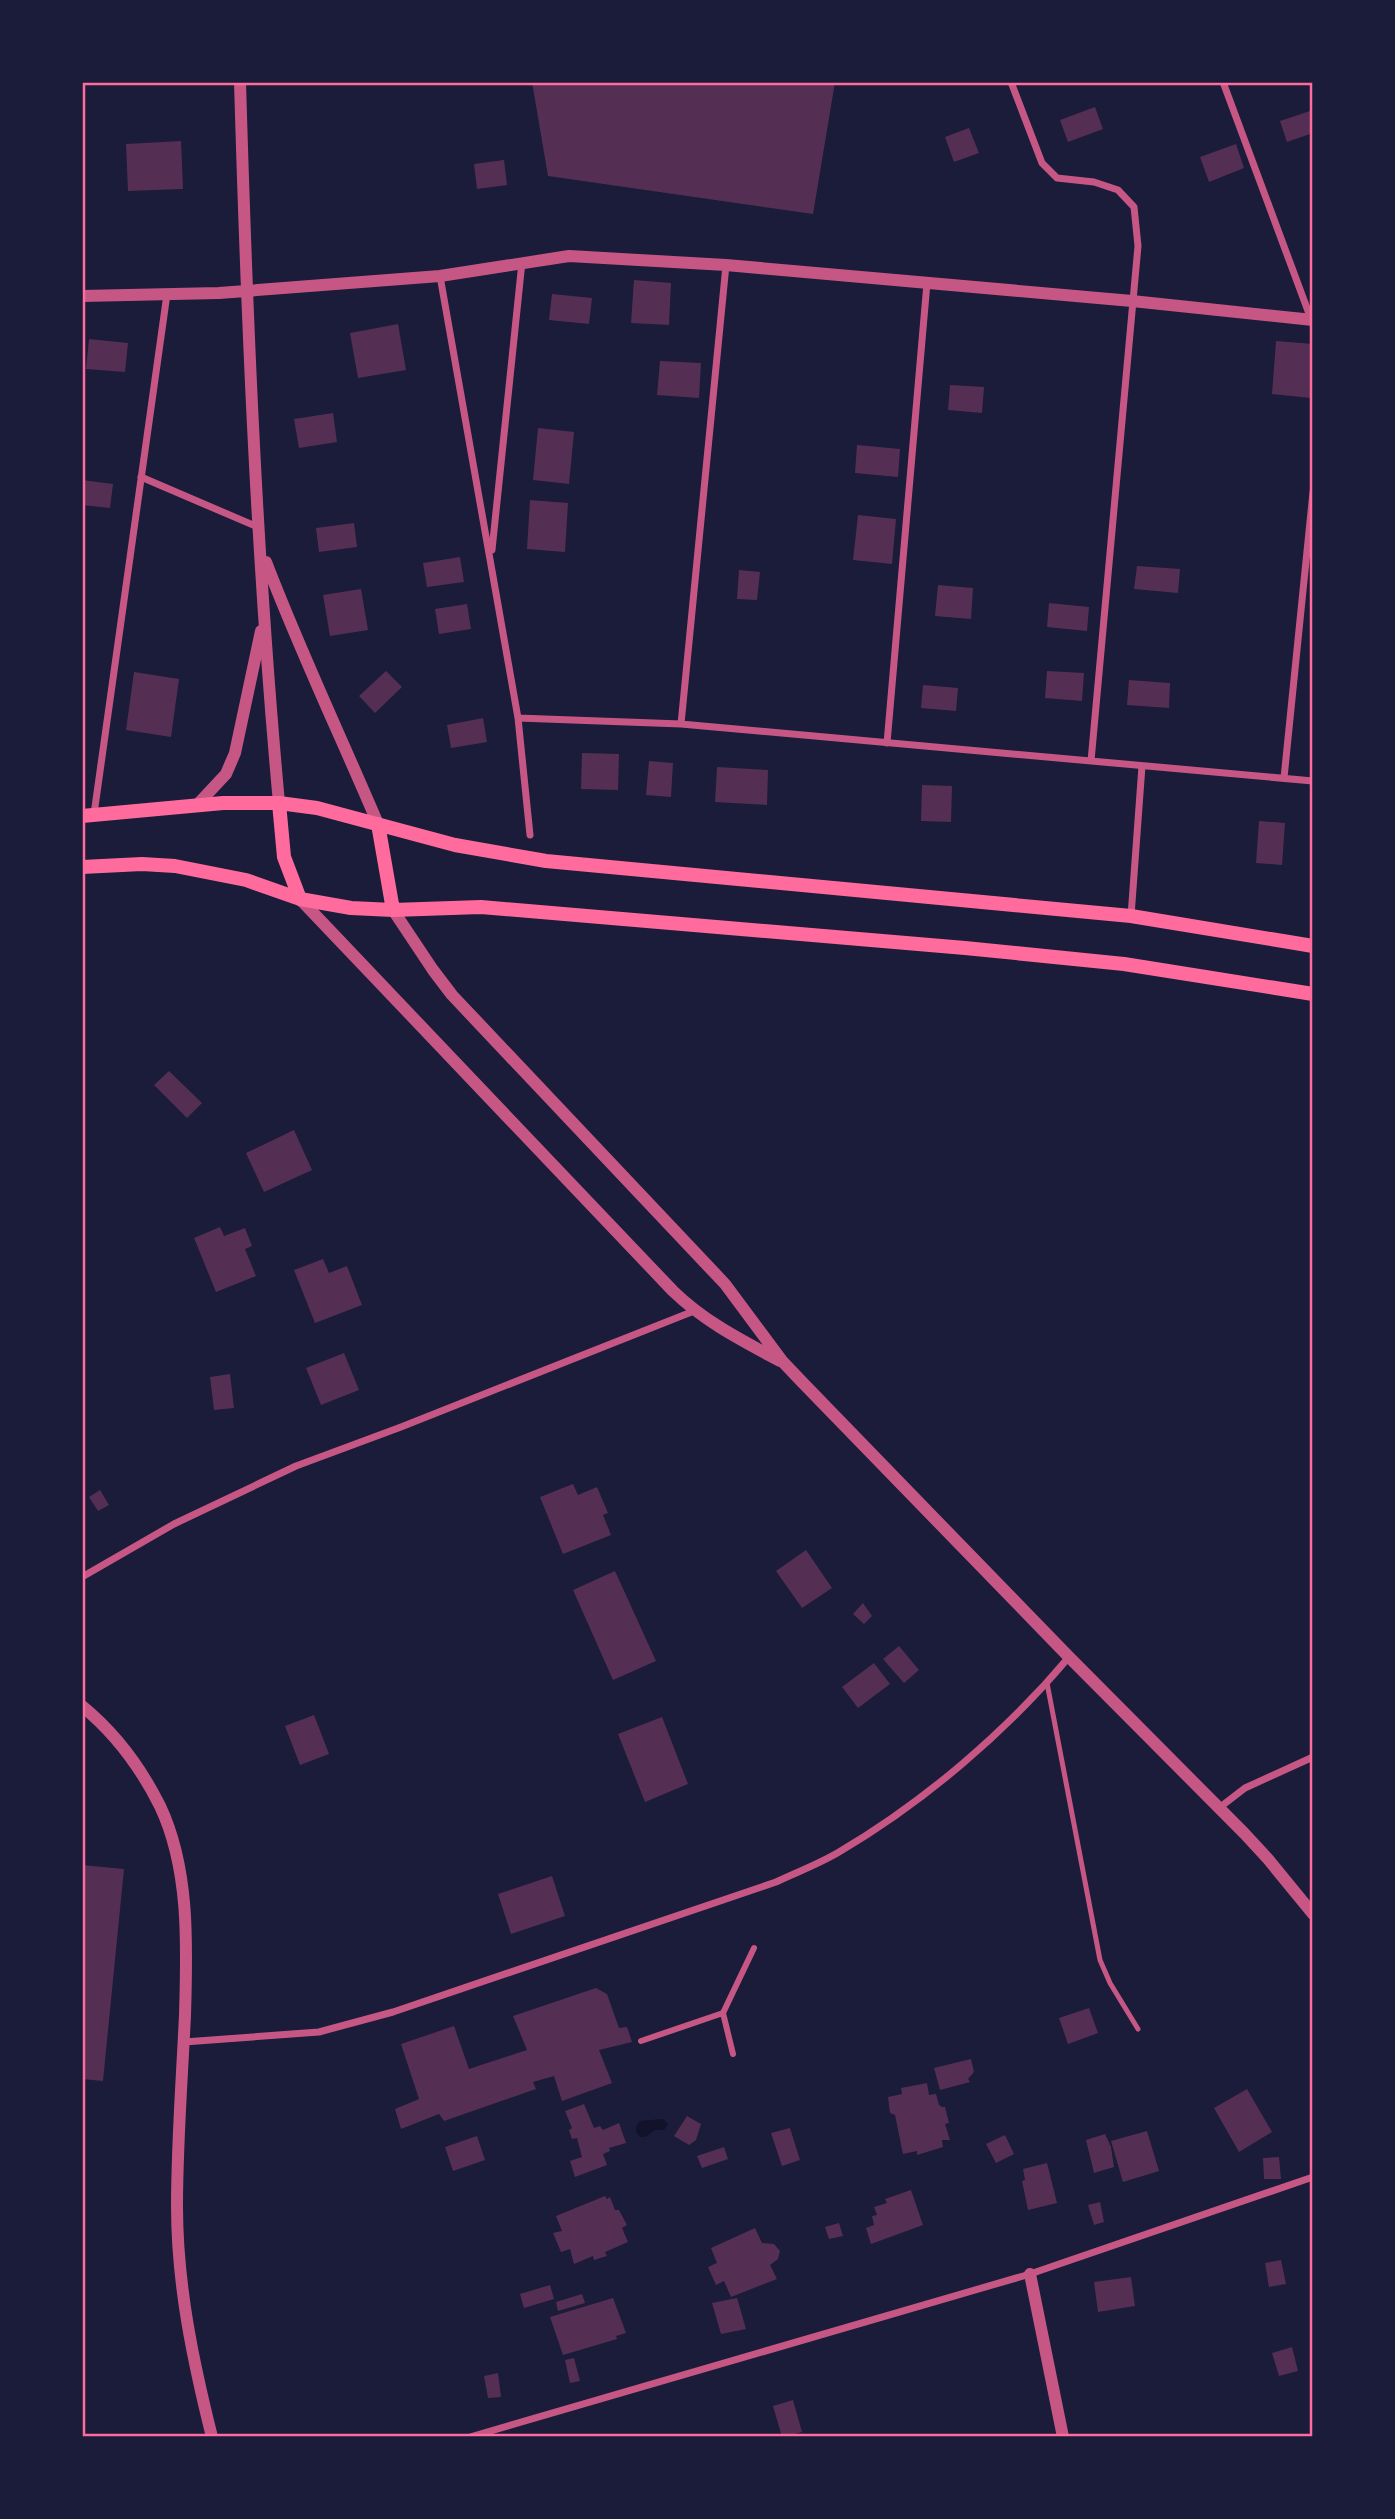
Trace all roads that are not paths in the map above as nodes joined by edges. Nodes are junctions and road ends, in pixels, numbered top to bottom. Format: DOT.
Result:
graph roads {
  1 [pos="240,82"];
  2 [pos="1011,82"];
  3 [pos="1223,82"];
  4 [pos="522,262"];
  5 [pos="726,265"];
  6 [pos="440,276"];
  7 [pos="927,283"];
  8 [pos="247,290"];
  9 [pos="167,294"];
  10 [pos="82,296"];
  11 [pos="1132,301"];
  12 [pos="1312,319"];
  13 [pos="141,477"];
  14 [pos="1313,492"];
  15 [pos="260,528"];
  16 [pos="261,549"];
  17 [pos="491,561"];
  18 [pos="265,610"];
  19 [pos="518,718"];
  20 [pos="681,724"];
  21 [pos="887,743"];
  22 [pos="1091,761"];
  23 [pos="1142,766"];
  24 [pos="1284,778"];
  25 [pos="1313,781"];
  26 [pos="279,803"];
  27 [pos="197,805"];
  28 [pos="88,815"];
  29 [pos="378,824"];
  30 [pos="530,835"];
  31 [pos="82,867"];
  32 [pos="300,899"];
  33 [pos="393,910"];
  34 [pos="1131,916"];
  35 [pos="1313,946"];
  36 [pos="1313,994"];
  37 [pos="694,1311"];
  38 [pos="783,1362"];
  39 [pos="82,1577"];
  40 [pos="1069,1657"];
  41 [pos="1047,1683"];
  42 [pos="82,1706"];
  43 [pos="1313,1758"];
  44 [pos="1219,1808"];
  45 [pos="1313,1914"];
  46 [pos="754,1948"];
  47 [pos="723,2014"];
  48 [pos="1138,2029"];
  49 [pos="641,2041"];
  50 [pos="184,2042"];
  51 [pos="733,2054"];
  52 [pos="1313,2177"];
  53 [pos="1030,2274"];
  54 [pos="212,2437"];
  55 [pos="470,2437"];
  56 [pos="1063,2437"];
  1 -- 8 [label="street"];
  2 -- 11 [label="street"];
  3 -- 12 [label="street"];
  4 -- 5 [label="street"];
  4 -- 6 [label="street"];
  4 -- 17 [label="street"];
  5 -- 7 [label="street"];
  5 -- 20 [label="street"];
  6 -- 8 [label="street"];
  6 -- 17 [label="street"];
  7 -- 11 [label="street"];
  7 -- 21 [label="street"];
  8 -- 9 [label="street"];
  8 -- 15 [label="street"];
  9 -- 10 [label="street"];
  9 -- 13 [label="street"];
  11 -- 12 [label="street"];
  11 -- 22 [label="street"];
  13 -- 15 [label="street"];
  13 -- 28 [label="street"];
  14 -- 24 [label="street"];
  15 -- 16 [label="street"];
  16 -- 18 [label="street"];
  16 -- 29 [label="street"];
  17 -- 19 [label="street"];
  18 -- 26 [label="street"];
  18 -- 27 [label="street"];
  19 -- 20 [label="street"];
  19 -- 30 [label="street"];
  20 -- 21 [label="street"];
  21 -- 22 [label="street"];
  22 -- 23 [label="street"];
  23 -- 24 [label="street"];
  23 -- 34 [label="street"];
  24 -- 25 [label="street"];
  26 -- 27 [label="main road"];
  26 -- 29 [label="main road"];
  26 -- 32 [label="main road"];
  27 -- 28 [label="main road"];
  29 -- 33 [label="main road"];
  29 -- 34 [label="main road"];
  31 -- 32 [label="main road"];
  32 -- 33 [label="main road"];
  32 -- 37 [label="street"];
  33 -- 36 [label="main road"];
  33 -- 38 [label="street"];
  34 -- 35 [label="main road"];
  37 -- 38 [label="street"];
  37 -- 39 [label="street"];
  38 -- 40 [label="street"];
  40 -- 41 [label="street"];
  40 -- 44 [label="street"];
  41 -- 48 [label="lane"];
  41 -- 50 [label="street"];
  42 -- 50 [label="street"];
  43 -- 44 [label="street"];
  44 -- 45 [label="street"];
  46 -- 47 [label="street"];
  47 -- 49 [label="street"];
  47 -- 51 [label="street"];
  50 -- 54 [label="street"];
  52 -- 53 [label="street"];
  53 -- 55 [label="street"];
  53 -- 56 [label="street"];
}
